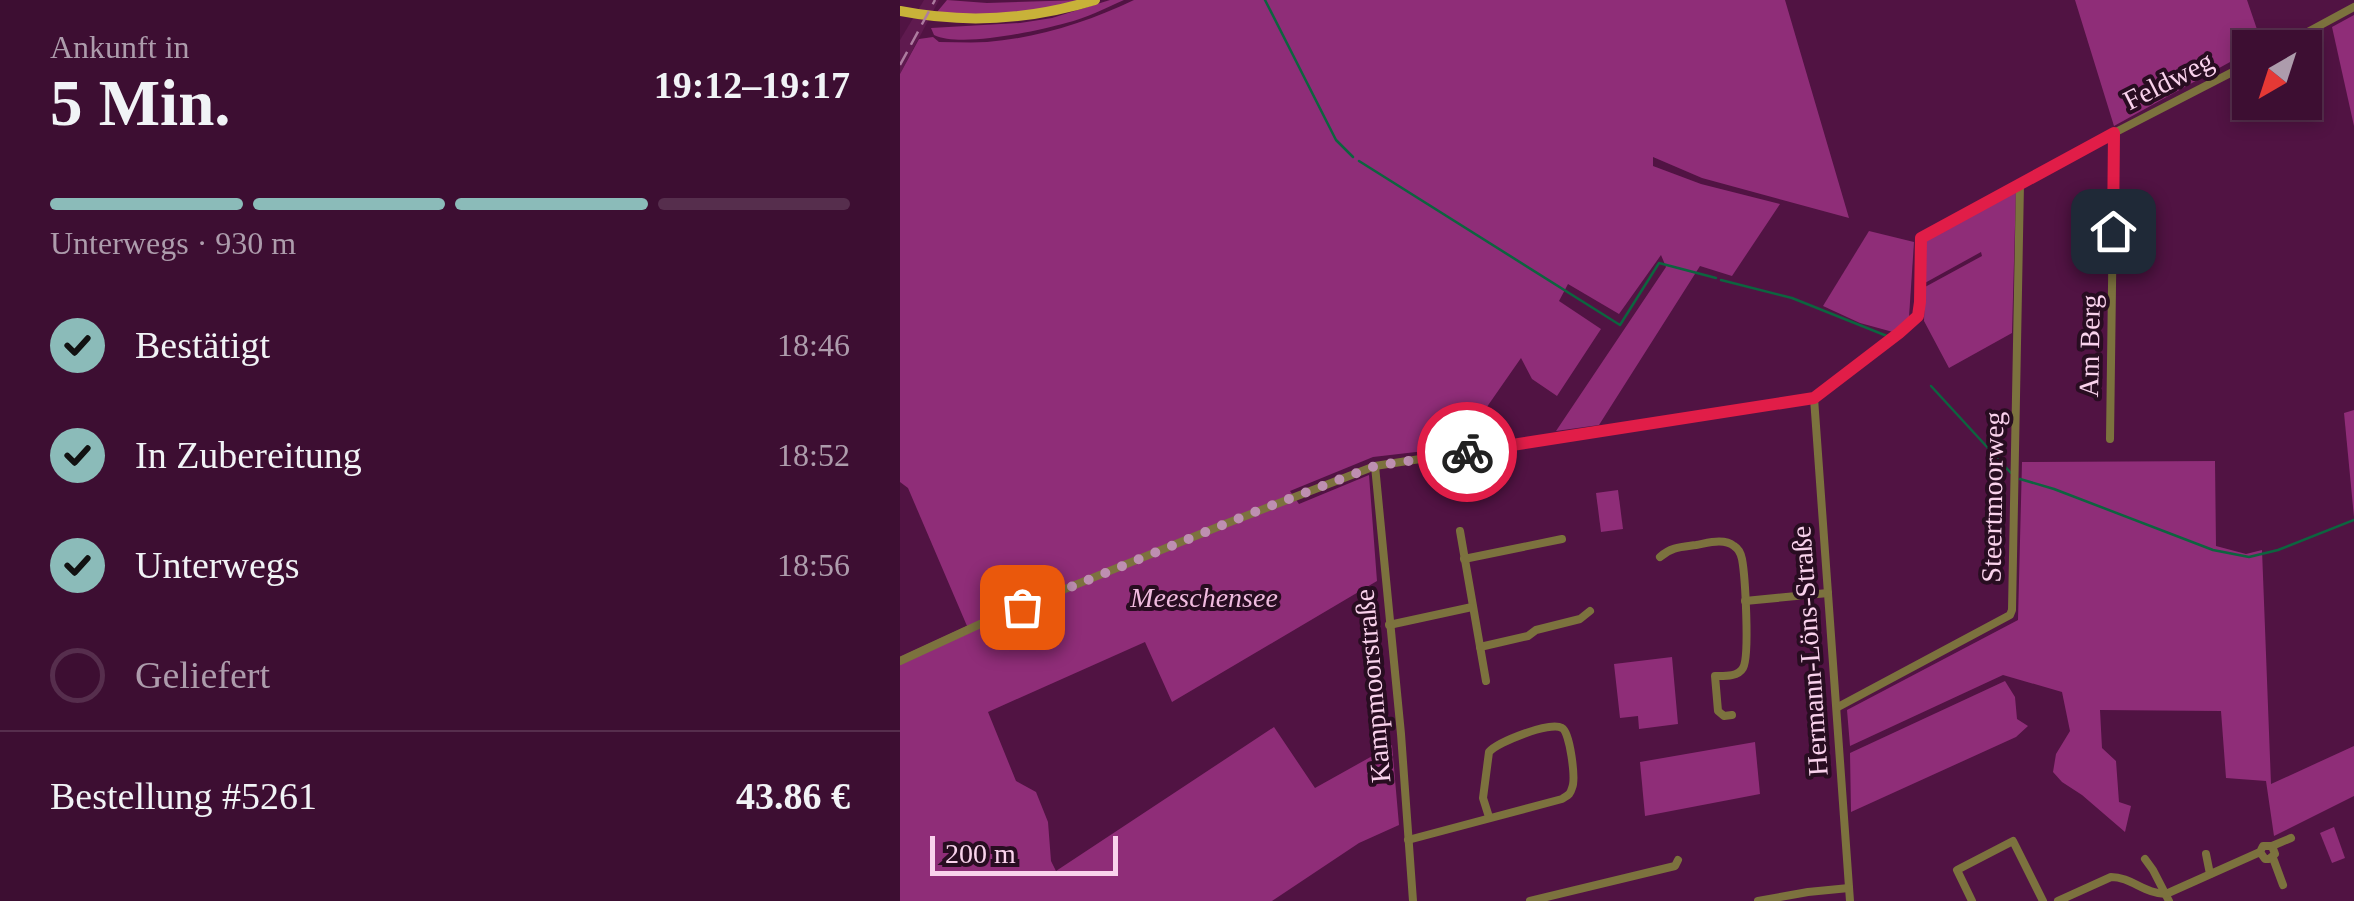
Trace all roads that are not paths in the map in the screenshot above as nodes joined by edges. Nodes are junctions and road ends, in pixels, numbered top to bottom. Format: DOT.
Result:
graph roads {
  1 [pos="1094,0"];
  2 [pos="2354,7"];
  3 [pos="901,12"];
  4 [pos="2311,30"];
  5 [pos="2232,72"];
  6 [pos="2114,133"];
  7 [pos="2020,184"];
  8 [pos="1814,398"];
  9 [pos="2110,438"];
  10 [pos="1375,466"];
  11 [pos="1460,531"];
  12 [pos="1562,539"];
  13 [pos="1660,556"];
  14 [pos="1464,558"];
  15 [pos="1828,593"];
  16 [pos="1745,601"];
  17 [pos="1472,607"];
  18 [pos="1590,611"];
  19 [pos="1390,625"];
  20 [pos="1480,647"];
  21 [pos="900,661"];
  22 [pos="1486,681"];
  23 [pos="1838,707"];
  24 [pos="1732,715"];
  25 [pos="1489,817"];
  26 [pos="2292,838"];
  27 [pos="1408,840"];
  28 [pos="2272,846"];
  29 [pos="2260,852"];
  30 [pos="2206,854"];
  31 [pos="2273,858"];
  32 [pos="1678,860"];
  33 [pos="2145,860"];
  34 [pos="2210,874"];
  35 [pos="2283,885"];
  36 [pos="1592,886"];
  37 [pos="1849,888"];
  38 [pos="1413,898"];
  39 [pos="2167,898"];
  40 [pos="1402,901"];
  41 [pos="1530,901"];
  42 [pos="1593,901"];
  43 [pos="1758,901"];
  44 [pos="1850,901"];
  45 [pos="1972,901"];
  46 [pos="2042,901"];
  47 [pos="2058,901"];
  1 -- 3 [label="main road"];
  2 -- 4 [label="street"];
  5 -- 6 [label="street, Feldweg"];
  6 -- 7 [label="street, Feldweg"];
  6 -- 9 [label="street, Am Berg"];
  7 -- 8 [label="street, Feldweg"];
  7 -- 23 [label="street, Steertmoorweg"];
  8 -- 10 [label="street, Feldweg"];
  8 -- 15 [label="street, Hermann-Löns-Straße"];
  10 -- 19 [label="street, Kampmoorstraße"];
  10 -- 21 [label="street, Feldweg"];
  11 -- 14 [label="street"];
  12 -- 14 [label="street"];
  13 -- 16 [label="street"];
  14 -- 17 [label="street"];
  15 -- 16 [label="street"];
  15 -- 23 [label="street, Hermann-Löns-Straße"];
  16 -- 24 [label="street"];
  17 -- 19 [label="street"];
  17 -- 20 [label="street"];
  18 -- 20 [label="street"];
  19 -- 27 [label="street, Kampmoorstraße"];
  20 -- 22 [label="street"];
  23 -- 37 [label="street, Hermann-Löns-Straße"];
  25 -- 25 [label="street"];
  25 -- 27 [label="street"];
  26 -- 28 [label="street"];
  27 -- 38 [label="street, Kampmoorstraße"];
  28 -- 29 [label="street"];
  28 -- 31 [label="street"];
  29 -- 31 [label="street"];
  29 -- 34 [label="street"];
  30 -- 34 [label="street"];
  31 -- 35 [label="street"];
  32 -- 36 [label="street"];
  33 -- 39 [label="street"];
  34 -- 39 [label="street"];
  36 -- 41 [label="street"];
  36 -- 42 [label="street"];
  37 -- 43 [label="street"];
  37 -- 44 [label="street, Hermann-Löns-Straße"];
  38 -- 40 [label="street"];
  39 -- 47 [label="street"];
  45 -- 46 [label="street"];
}
